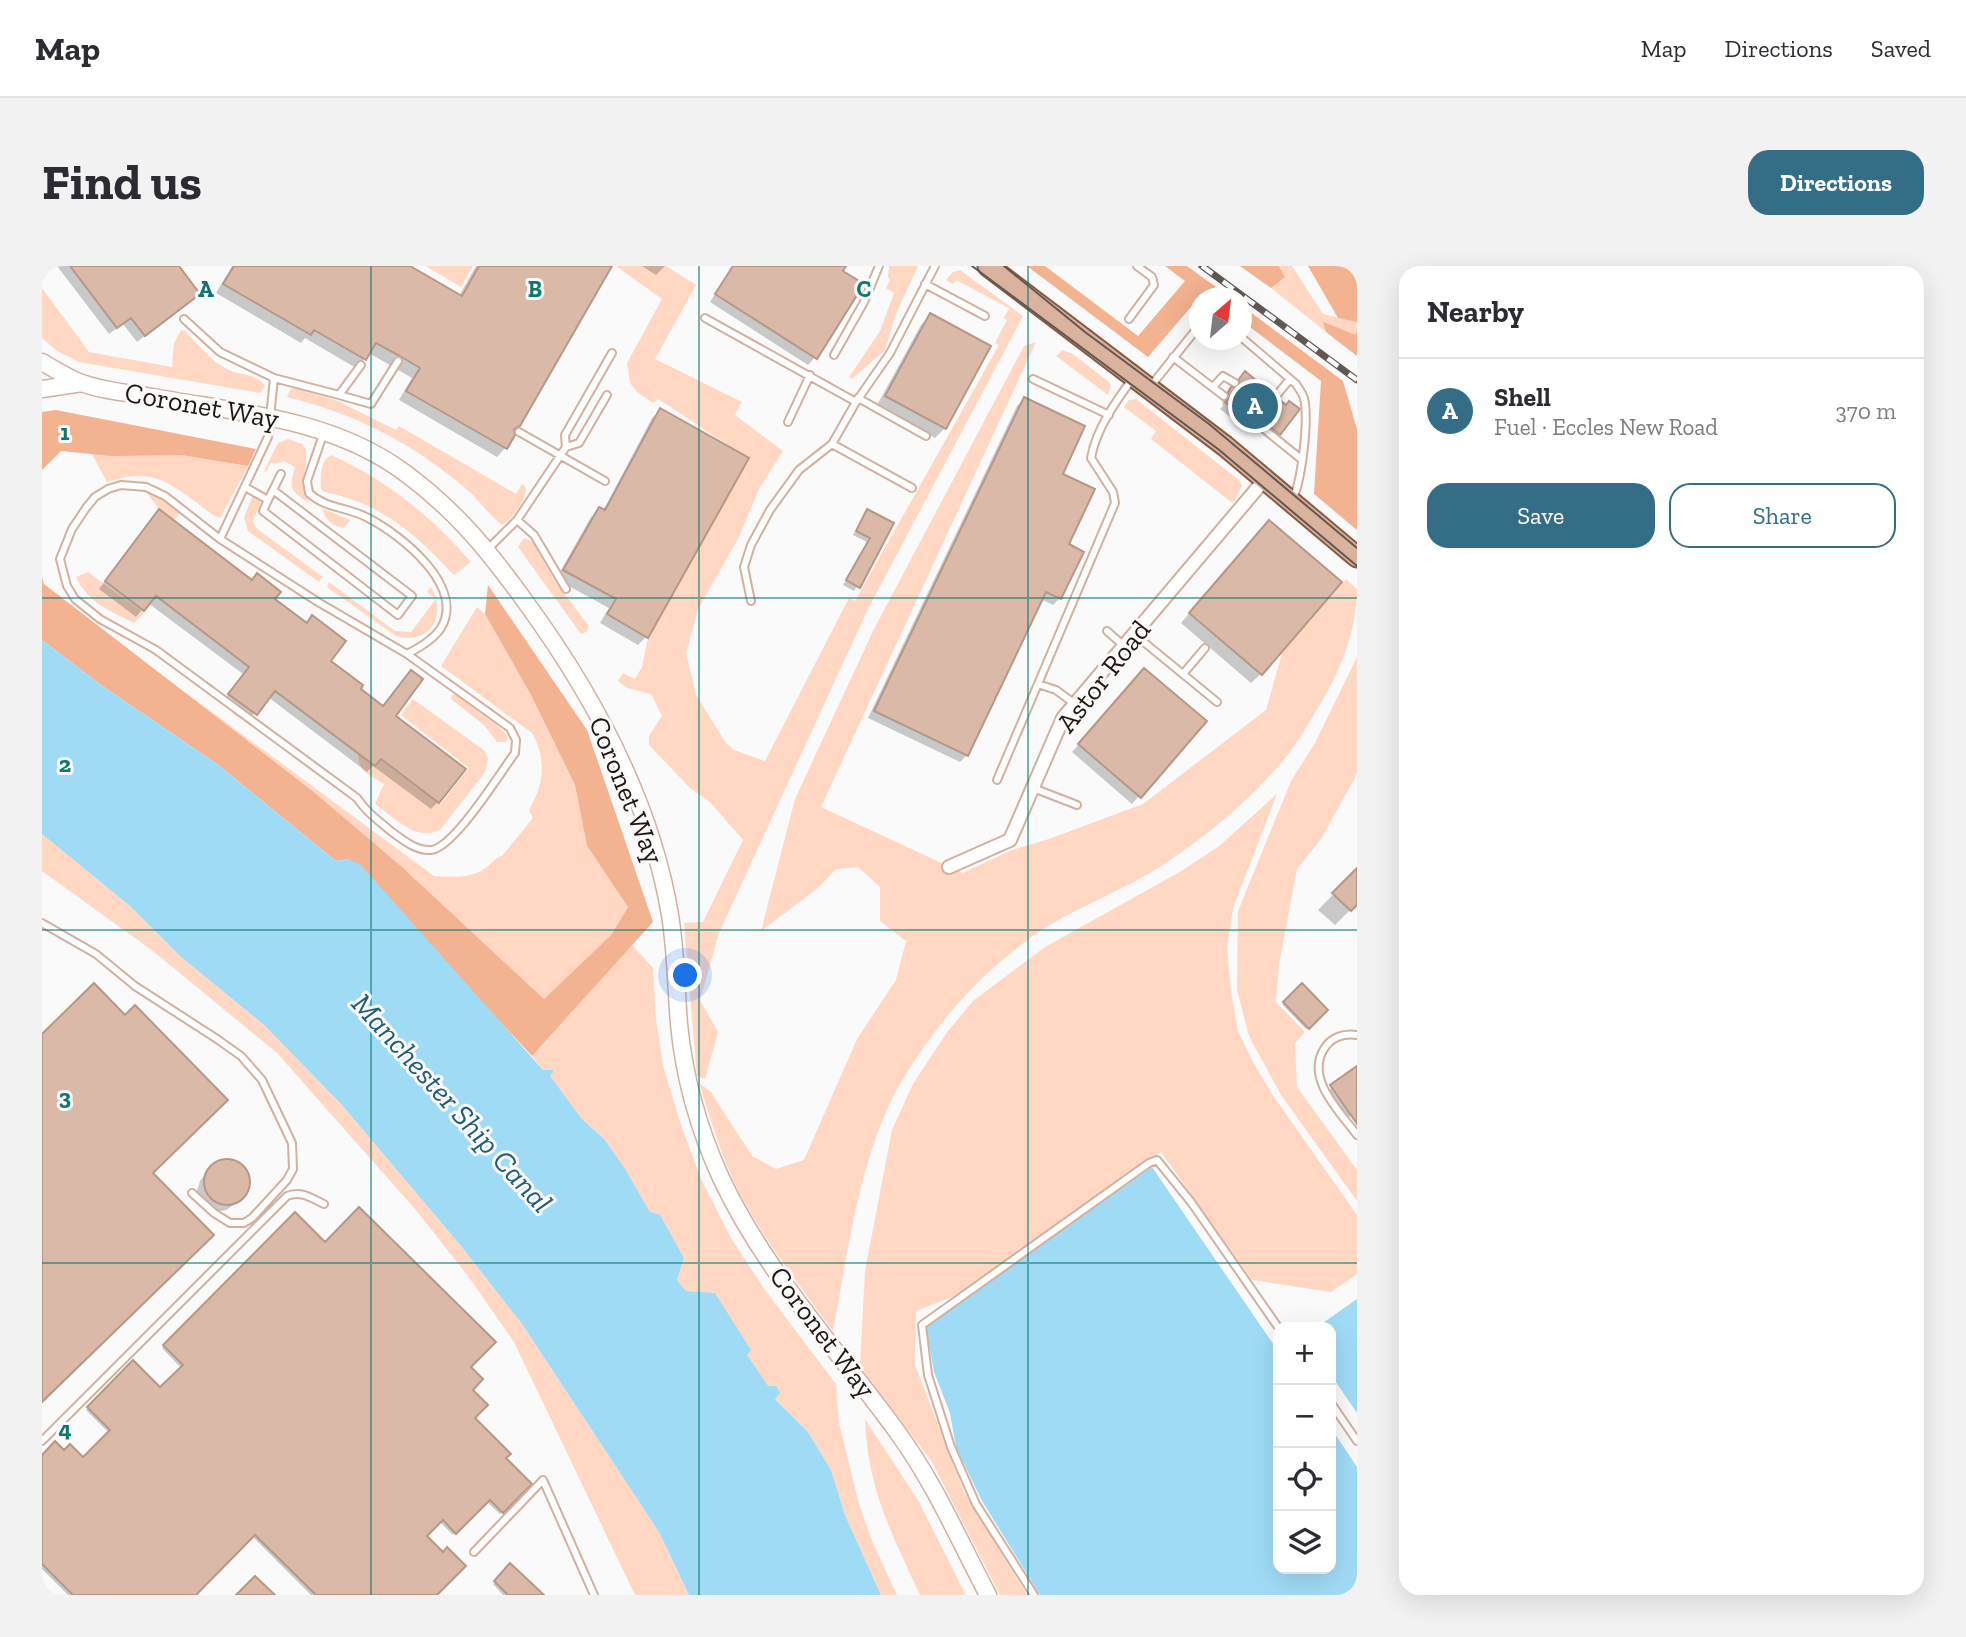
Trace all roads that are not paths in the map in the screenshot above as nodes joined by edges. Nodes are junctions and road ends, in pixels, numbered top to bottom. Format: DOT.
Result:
graph roads {
  1 [pos="879,266"];
  2 [pos="934,266"];
  3 [pos="988,266"];
  4 [pos="1137,266"];
  5 [pos="925,284"];
  6 [pos="985,316"];
  7 [pos="705,318"];
  8 [pos="184,319"];
  9 [pos="1129,319"];
  10 [pos="1189,339"];
  11 [pos="1252,346"];
  12 [pos="612,353"];
  13 [pos="834,355"];
  14 [pos="1173,357"];
  15 [pos="398,361"];
  16 [pos="42,362"];
  17 [pos="361,365"];
  18 [pos="810,375"];
  19 [pos="274,378"];
  20 [pos="1033,379"];
  21 [pos="1290,379"];
  22 [pos="1141,382"];
  23 [pos="82,383"];
  24 [pos="1235,383"];
  25 [pos="1213,387"];
  26 [pos="42,389"];
  27 [pos="607,395"];
  28 [pos="339,396"];
  29 [pos="1224,396"];
  30 [pos="1276,396"];
  31 [pos="857,400"];
  32 [pos="1243,412"];
  33 [pos="1109,415"];
  34 [pos="270,417"];
  35 [pos="788,422"];
  36 [pos="325,431"];
  37 [pos="519,432"];
  38 [pos="926,436"];
  39 [pos="832,444"];
  40 [pos="566,447"];
  41 [pos="561,457"];
  42 [pos="1301,459"];
  43 [pos="281,474"];
  44 [pos="1266,478"];
  45 [pos="606,481"];
  46 [pos="245,487"];
  47 [pos="912,488"];
  48 [pos="273,489"];
  49 [pos="316,499"];
  50 [pos="268,500"];
  51 [pos="1292,501"];
  52 [pos="306,514"];
  53 [pos="517,520"];
  54 [pos="220,539"];
  55 [pos="487,550"];
  56 [pos="1357,557"];
  57 [pos="566,589"];
  58 [pos="751,601"];
  59 [pos="1107,631"];
  60 [pos="1134,634"];
  61 [pos="1124,646"];
  62 [pos="1205,648"];
  63 [pos="407,654"];
  64 [pos="1183,674"];
  65 [pos="1038,684"];
  66 [pos="1217,702"];
  67 [pos="1075,704"];
  68 [pos="997,780"];
  69 [pos="1033,788"];
  70 [pos="1077,805"];
  71 [pos="949,867"];
  72 [pos="42,923"];
  73 [pos="1357,1035"];
  74 [pos="1357,1135"];
  75 [pos="192,1194"];
  76 [pos="324,1204"];
  77 [pos="1275,1322"];
  78 [pos="1336,1410"];
  79 [pos="42,1441"];
  80 [pos="1357,1441"];
  81 [pos="474,1552"];
  82 [pos="594,1595"];
  83 [pos="988,1595"];
  84 [pos="1034,1595"];
  1 -- 13 [label="lane"];
  2 -- 5 [label="lane"];
  3 -- 22 [label="main road"];
  4 -- 9 [label="lane"];
  5 -- 6 [label="lane"];
  5 -- 31 [label="lane"];
  7 -- 18 [label="lane"];
  8 -- 19 [label="lane"];
  10 -- 14 [label="lane"];
  11 -- 21 [label="lane"];
  12 -- 40 [label="lane"];
  14 -- 22 [label="lane"];
  14 -- 25 [label="lane"];
  15 -- 28 [label="lane"];
  16 -- 23 [label="street"];
  17 -- 28 [label="lane"];
  18 -- 31 [label="lane"];
  18 -- 35 [label="lane"];
  19 -- 28 [label="lane"];
  19 -- 34 [label="lane"];
  20 -- 33 [label="lane"];
  21 -- 30 [label="lane"];
  21 -- 42 [label="lane"];
  22 -- 33 [label="lane"];
  22 -- 44 [label="main road"];
  23 -- 26 [label="street"];
  23 -- 34 [label="street, Coronet Way"];
  24 -- 25 [label="lane"];
  25 -- 29 [label="lane"];
  27 -- 40 [label="lane"];
  31 -- 38 [label="lane"];
  31 -- 39 [label="lane"];
  32 -- 42 [label="lane"];
  33 -- 65 [label="lane"];
  34 -- 36 [label="street, Coronet Way"];
  34 -- 46 [label="lane"];
  36 -- 49 [label="lane"];
  36 -- 55 [label="street, Coronet Way"];
  37 -- 41 [label="lane"];
  39 -- 47 [label="lane"];
  39 -- 58 [label="lane"];
  40 -- 41 [label="lane"];
  41 -- 45 [label="lane"];
  41 -- 53 [label="lane"];
  42 -- 51 [label="lane"];
  43 -- 48 [label="lane"];
  44 -- 51 [label="main road"];
  44 -- 60 [label="street, Astor Road"];
  46 -- 50 [label="lane"];
  46 -- 54 [label="lane"];
  48 -- 50 [label="lane"];
  48 -- 52 [label="lane"];
  49 -- 52 [label="lane"];
  49 -- 63 [label="lane"];
  50 -- 52 [label="lane"];
  51 -- 56 [label="main road"];
  53 -- 55 [label="lane"];
  53 -- 57 [label="lane"];
  54 -- 63 [label="lane"];
  54 -- 63 [label="lane"];
  55 -- 83 [label="street, Coronet Way"];
  59 -- 61 [label="lane"];
  60 -- 61 [label="street, Astor Road"];
  60 -- 64 [label="lane"];
  61 -- 67 [label="street, Astor Road"];
  62 -- 64 [label="lane"];
  64 -- 66 [label="lane"];
  65 -- 67 [label="lane"];
  65 -- 68 [label="lane"];
  67 -- 69 [label="street, Astor Road"];
  69 -- 70 [label="lane"];
  69 -- 71 [label="street, Astor Road"];
  72 -- 75 [label="lane"];
  73 -- 74 [label="lane"];
  76 -- 79 [label="lane"];
  77 -- 84 [label="lane"];
  78 -- 80 [label="lane"];
  81 -- 82 [label="lane"];
}
